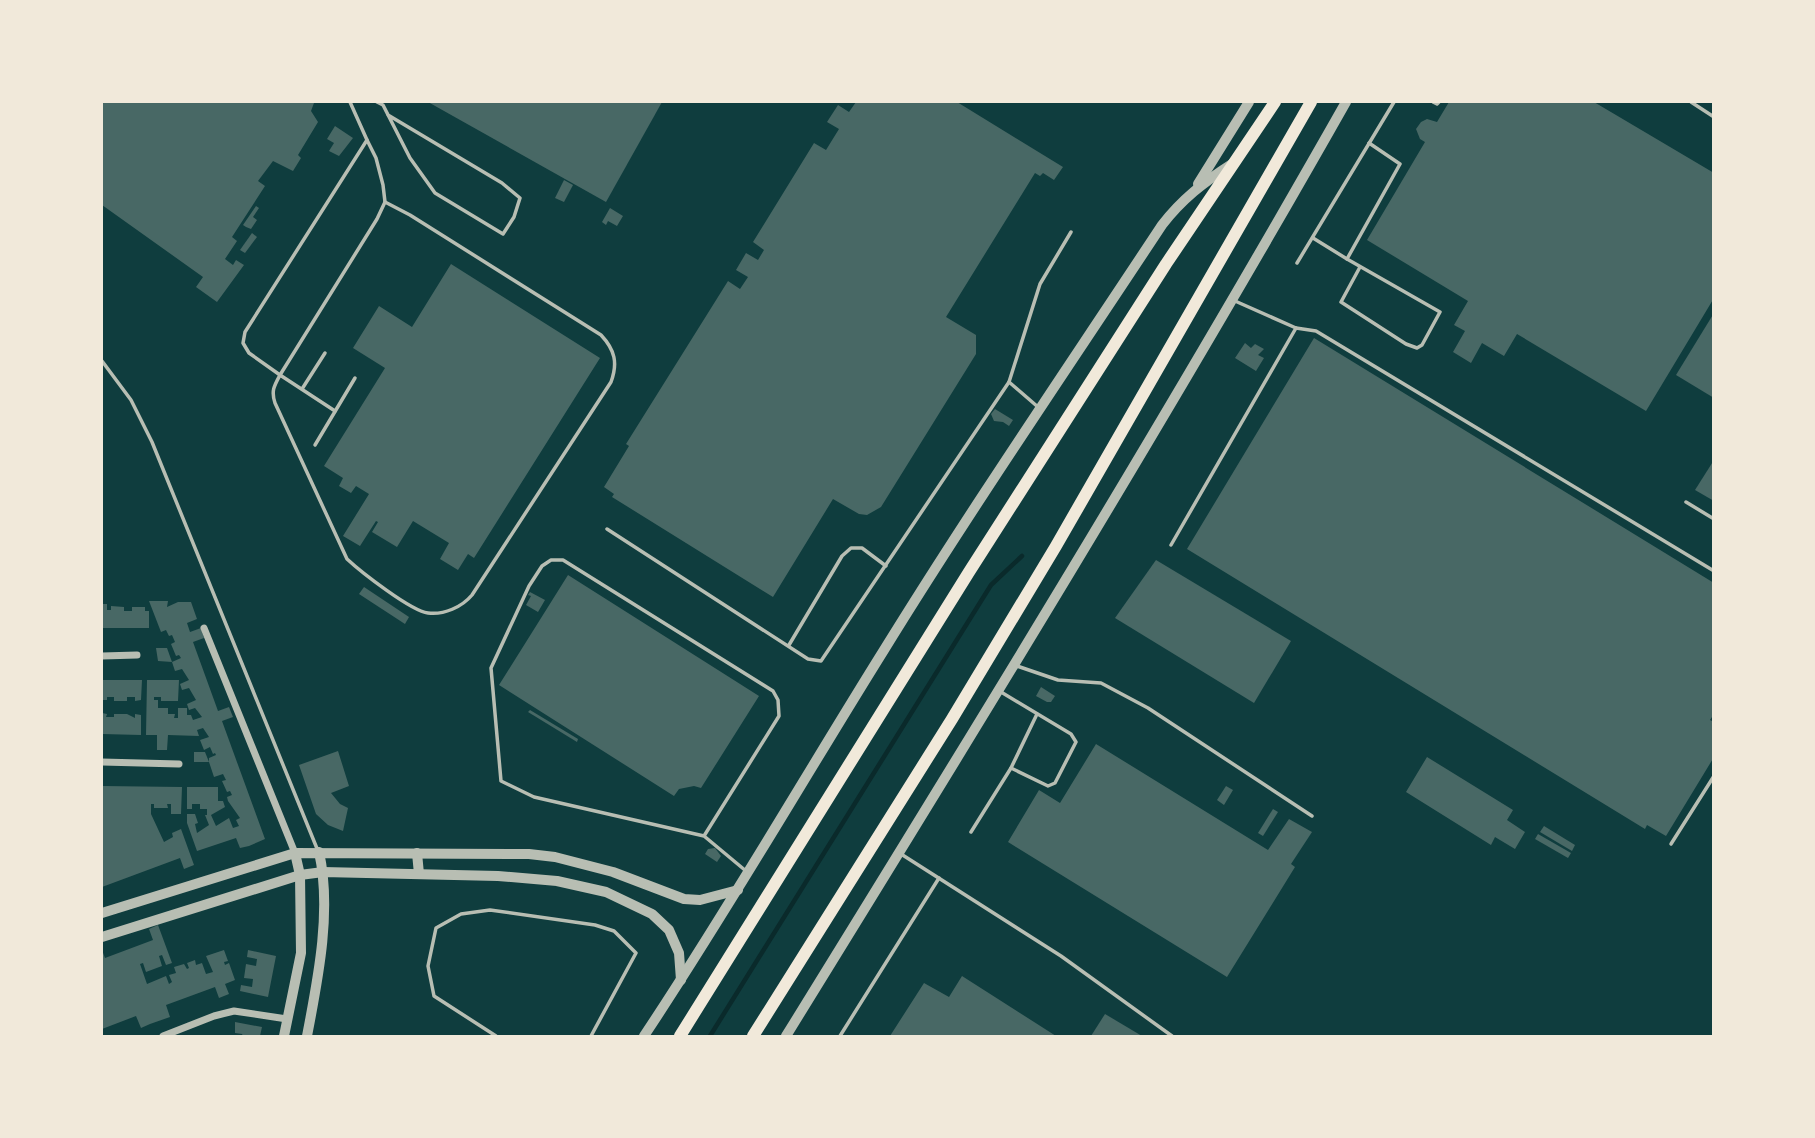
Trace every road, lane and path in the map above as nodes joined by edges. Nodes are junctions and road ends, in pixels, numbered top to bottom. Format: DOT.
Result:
graph roads {
  1 [pos="350,102"];
  2 [pos="377,102"];
  3 [pos="1249,102"];
  4 [pos="1275,102"];
  5 [pos="1311,102"];
  6 [pos="1346,102"];
  7 [pos="1394,102"];
  8 [pos="1433,102"];
  9 [pos="1439,102"];
  10 [pos="1691,102"];
  11 [pos="388,115"];
  12 [pos="1713,117"];
  13 [pos="366,140"];
  14 [pos="1369,143"];
  15 [pos="1232,164"];
  16 [pos="1196,188"];
  17 [pos="385,202"];
  18 [pos="1071,232"];
  19 [pos="1312,238"];
  20 [pos="1347,259"];
  21 [pos="1297,263"];
  22 [pos="1360,267"];
  23 [pos="1233,301"];
  24 [pos="1296,328"];
  25 [pos="325,353"];
  26 [pos="102,361"];
  27 [pos="281,375"];
  28 [pos="355,378"];
  29 [pos="1009,383"];
  30 [pos="302,389"];
  31 [pos="1040,409"];
  32 [pos="335,411"];
  33 [pos="315,445"];
  34 [pos="1686,502"];
  35 [pos="1713,519"];
  36 [pos="607,529"];
  37 [pos="1171,545"];
  38 [pos="886,566"];
  39 [pos="1713,571"];
  40 [pos="204,628"];
  41 [pos="789,645"];
  42 [pos="137,655"];
  43 [pos="102,656"];
  44 [pos="1015,665"];
  45 [pos="999,691"];
  46 [pos="1037,714"];
  47 [pos="102,762"];
  48 [pos="179,764"];
  49 [pos="1011,768"];
  50 [pos="1713,776"];
  51 [pos="1312,816"];
  52 [pos="971,832"];
  53 [pos="704,836"];
  54 [pos="1671,844"];
  55 [pos="319,852"];
  56 [pos="900,852"];
  57 [pos="295,853"];
  58 [pos="417,853"];
  59 [pos="323,872"];
  60 [pos="748,872"];
  61 [pos="419,874"];
  62 [pos="300,876"];
  63 [pos="939,878"];
  64 [pos="737,890"];
  65 [pos="102,913"];
  66 [pos="102,937"];
  67 [pos="681,980"];
  68 [pos="288,1019"];
  69 [pos="163,1037"];
  70 [pos="284,1037"];
  71 [pos="307,1037"];
  72 [pos="496,1037"];
  73 [pos="591,1037"];
  74 [pos="644,1037"];
  75 [pos="680,1037"];
  76 [pos="753,1037"];
  77 [pos="786,1037"];
  78 [pos="839,1037"];
  79 [pos="1172,1037"];
  1 -- 13 [label="lane"];
  2 -- 11 [label="lane"];
  3 -- 16 [label="street"];
  4 -- 15 [label="highway"];
  5 -- 76 [label="highway"];
  6 -- 23 [label="street"];
  7 -- 14 [label="lane"];
  8 -- 9 [label="lane"];
  10 -- 12 [label="lane"];
  11 -- 11 [label="lane"];
  13 -- 17 [label="lane"];
  13 -- 27 [label="lane"];
  14 -- 19 [label="lane"];
  14 -- 20 [label="lane"];
  15 -- 16 [label="street"];
  15 -- 75 [label="highway"];
  16 -- 31 [label="street"];
  17 -- 27 [label="lane"];
  17 -- 27 [label="lane"];
  18 -- 29 [label="lane"];
  19 -- 20 [label="lane"];
  19 -- 21 [label="lane"];
  20 -- 22 [label="lane"];
  22 -- 22 [label="lane"];
  23 -- 24 [label="lane"];
  23 -- 44 [label="street"];
  24 -- 37 [label="lane"];
  24 -- 39 [label="lane"];
  25 -- 30 [label="lane"];
  26 -- 55 [label="lane"];
  27 -- 30 [label="lane"];
  28 -- 32 [label="lane"];
  29 -- 31 [label="lane"];
  29 -- 38 [label="lane"];
  30 -- 32 [label="lane"];
  31 -- 60 [label="street"];
  32 -- 33 [label="lane"];
  34 -- 35 [label="lane"];
  36 -- 41 [label="lane"];
  38 -- 41 [label="lane"];
  38 -- 41 [label="lane"];
  40 -- 57 [label="street"];
  42 -- 43 [label="street"];
  44 -- 45 [label="street"];
  44 -- 51 [label="lane"];
  45 -- 46 [label="lane"];
  45 -- 56 [label="street"];
  46 -- 49 [label="lane"];
  46 -- 49 [label="lane"];
  47 -- 48 [label="street"];
  49 -- 52 [label="lane"];
  50 -- 54 [label="lane"];
  53 -- 53 [label="lane"];
  53 -- 60 [label="lane"];
  55 -- 57 [label="street"];
  55 -- 58 [label="street"];
  55 -- 59 [label="street"];
  56 -- 63 [label="lane"];
  56 -- 77 [label="street"];
  57 -- 62 [label="street"];
  57 -- 65 [label="street"];
  58 -- 61 [label="street"];
  58 -- 64 [label="street"];
  59 -- 61 [label="street"];
  59 -- 62 [label="street"];
  59 -- 71 [label="street"];
  60 -- 64 [label="street"];
  61 -- 67 [label="street"];
  62 -- 66 [label="street"];
  62 -- 68 [label="street"];
  63 -- 78 [label="lane"];
  63 -- 79 [label="lane"];
  64 -- 67 [label="street"];
  67 -- 74 [label="street"];
  68 -- 69 [label="street"];
  68 -- 70 [label="street"];
  72 -- 73 [label="lane"];
}
